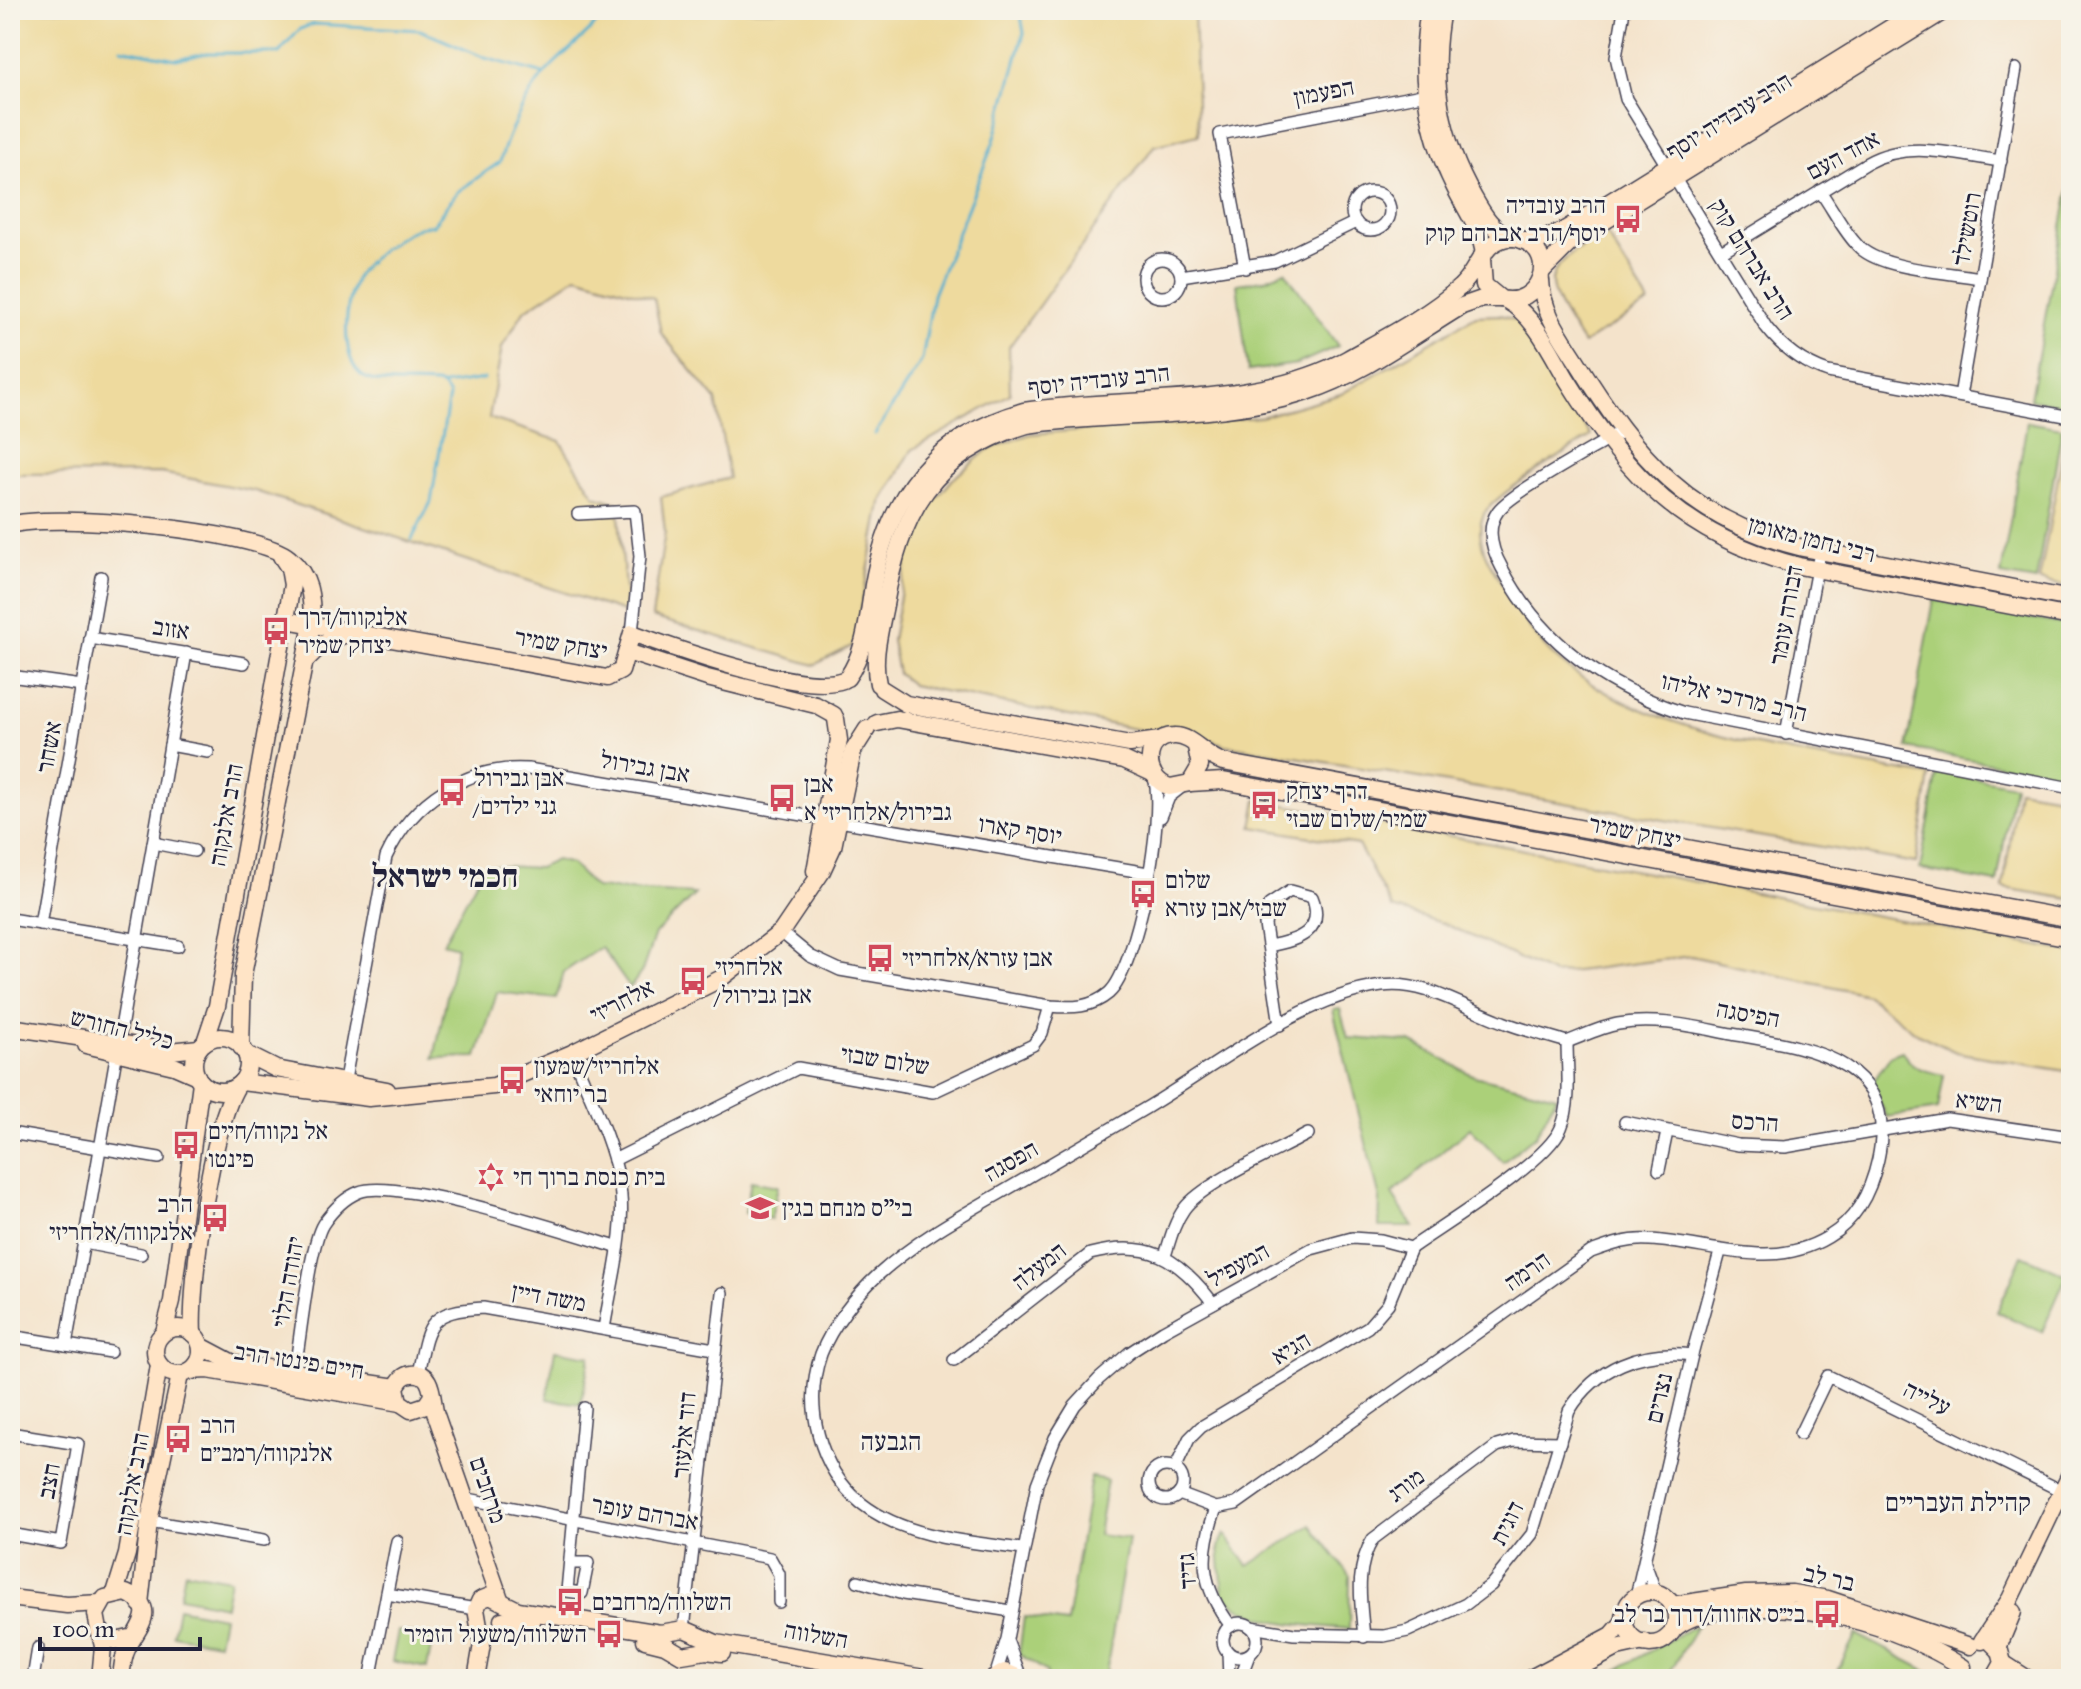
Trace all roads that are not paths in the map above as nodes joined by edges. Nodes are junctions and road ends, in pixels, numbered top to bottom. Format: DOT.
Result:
graph roads {
  1 [pos="1429,10"];
  2 [pos="1442,10"];
  3 [pos="1624,10"];
  4 [pos="1919,10"];
  5 [pos="1946,10"];
  6 [pos="2016,69"];
  7 [pos="1431,94"];
  8 [pos="2001,161"];
  9 [pos="1672,172"];
  10 [pos="1820,191"];
  11 [pos="1356,222"];
  12 [pos="1517,239"];
  13 [pos="1721,252"];
  14 [pos="1483,257"];
  15 [pos="1245,268"];
  16 [pos="1542,275"];
  17 [pos="1181,276"];
  18 [pos="1980,278"];
  19 [pos="1504,300"];
  20 [pos="1960,396"];
  21 [pos="2071,417"];
  22 [pos="1622,431"];
  23 [pos="1607,440"];
  24 [pos="578,514"];
  25 [pos="10,525"];
  26 [pos="269,546"];
  27 [pos="1820,552"];
  28 [pos="1816,569"];
  29 [pos="101,577"];
  30 [pos="2071,599"];
  31 [pos="2071,617"];
  32 [pos="286,620"];
  33 [pos="312,624"];
  34 [pos="353,631"];
  35 [pos="632,633"];
  36 [pos="90,638"];
  37 [pos="627,652"];
  38 [pos="186,653"];
  39 [pos="304,662"];
  40 [pos="244,663"];
  41 [pos="10,676"];
  42 [pos="845,679"];
  43 [pos="82,686"];
  44 [pos="880,686"];
  45 [pos="835,717"];
  46 [pos="872,726"];
  47 [pos="1786,734"];
  48 [pos="1160,740"];
  49 [pos="170,745"];
  50 [pos="1196,747"];
  51 [pos="208,752"];
  52 [pos="1153,775"];
  53 [pos="1186,785"];
  54 [pos="2071,788"];
  55 [pos="832,822"];
  56 [pos="1155,837"];
  57 [pos="153,843"];
  58 [pos="194,851"];
  59 [pos="1148,873"];
  60 [pos="10,919"];
  61 [pos="2071,919"];
  62 [pos="40,924"];
  63 [pos="781,932"];
  64 [pos="2071,938"];
  65 [pos="136,939"];
  66 [pos="178,946"];
  67 [pos="1268,946"];
  68 [pos="1050,1006"];
  69 [pos="1280,1025"];
  70 [pos="10,1027"];
  71 [pos="1567,1042"];
  72 [pos="202,1045"];
  73 [pos="118,1046"];
  74 [pos="244,1050"];
  75 [pos="572,1053"];
  76 [pos="199,1079"];
  77 [pos="239,1084"];
  78 [pos="343,1089"];
  79 [pos="1625,1122"];
  80 [pos="1881,1129"];
  81 [pos="1667,1132"];
  82 [pos="10,1133"];
  83 [pos="1308,1134"];
  84 [pos="2071,1137"];
  85 [pos="100,1149"];
  86 [pos="159,1158"];
  87 [pos="614,1160"];
  88 [pos="1659,1170"];
  89 [pos="84,1243"];
  90 [pos="616,1247"];
  91 [pos="1411,1248"];
  92 [pos="1720,1252"];
  93 [pos="141,1254"];
  94 [pos="1165,1256"];
  95 [pos="722,1293"];
  96 [pos="1213,1303"];
  97 [pos="604,1329"];
  98 [pos="164,1332"];
  99 [pos="10,1336"];
  100 [pos="197,1340"];
  101 [pos="66,1345"];
  102 [pos="714,1349"];
  103 [pos="110,1352"];
  104 [pos="1692,1355"];
  105 [pos="954,1360"];
  106 [pos="159,1365"];
  107 [pos="184,1373"];
  108 [pos="418,1374"];
  109 [pos="294,1375"];
  110 [pos="398,1395"];
  111 [pos="432,1396"];
  112 [pos="584,1408"];
  113 [pos="417,1410"];
  114 [pos="10,1433"];
  115 [pos="1800,1434"];
  116 [pos="1560,1442"];
  117 [pos="1175,1469"];
  118 [pos="2071,1472"];
  119 [pos="2067,1493"];
  120 [pos="1179,1494"];
  121 [pos="468,1499"];
  122 [pos="1216,1508"];
  123 [pos="149,1521"];
  124 [pos="575,1523"];
  125 [pos="10,1534"];
  126 [pos="264,1540"];
  127 [pos="397,1541"];
  128 [pos="696,1545"];
  129 [pos="1023,1549"];
  130 [pos="1644,1555"];
  131 [pos="570,1563"];
  132 [pos="858,1581"];
  133 [pos="115,1593"];
  134 [pos="1656,1593"];
  135 [pos="387,1594"];
  136 [pos="1636,1596"];
  137 [pos="10,1598"];
  138 [pos="779,1602"];
  139 [pos="100,1603"];
  140 [pos="46,1604"];
  141 [pos="140,1604"];
  142 [pos="488,1605"];
  143 [pos="1672,1605"];
  144 [pos="1011,1611"];
  145 [pos="1625,1620"];
  146 [pos="500,1622"];
  147 [pos="98,1626"];
  148 [pos="1231,1626"];
  149 [pos="1251,1627"];
  150 [pos="1673,1630"];
  151 [pos="685,1632"];
  152 [pos="1294,1634"];
  153 [pos="1007,1635"];
  154 [pos="134,1637"];
  155 [pos="1364,1637"];
  156 [pos="1644,1642"];
  157 [pos="38,1648"];
  158 [pos="1988,1649"];
  159 [pos="1252,1650"];
  160 [pos="682,1652"];
  161 [pos="1228,1652"];
  162 [pos="1966,1674"];
  163 [pos="371,1675"];
  164 [pos="994,1678"];
  165 [pos="1022,1678"];
  166 [pos="33,1679"];
  167 [pos="100,1679"];
  168 [pos="121,1679"];
  169 [pos="476,1679"];
  170 [pos="485,1679"];
  171 [pos="877,1679"];
  172 [pos="930,1679"];
  173 [pos="1229,1679"];
  174 [pos="1240,1679"];
  175 [pos="1529,1679"];
  176 [pos="1558,1679"];
  177 [pos="1994,1679"];
  178 [pos="2028,1679"];
  1 -- 7 [label="street"];
  2 -- 7 [label="street"];
  3 -- 9 [label="street, הרב אברהם קוק"];
  4 -- 9 [label="street, הרב עובדיה יוסף"];
  5 -- 9 [label="street, הרב עובדיה יוסף"];
  6 -- 8 [label="street, רוטשילד"];
  7 -- 12 [label="street"];
  7 -- 14 [label="street"];
  7 -- 15 [label="street, הפעמון"];
  8 -- 10 [label="street, אחד העם"];
  8 -- 18 [label="street, רוטשילד"];
  9 -- 12 [label="street, הרב עובדיה יוסף"];
  9 -- 13 [label="street, הרב אברהם קוק"];
  9 -- 16 [label="street, הרב עובדיה יוסף"];
  10 -- 13 [label="street, אחד העם"];
  10 -- 18 [label="street"];
  11 -- 15 [label="street"];
  12 -- 14 [label="street"];
  12 -- 16 [label="street"];
  13 -- 20 [label="street, הרב אברהם קוק"];
  14 -- 19 [label="street"];
  14 -- 42 [label="street, הרב עובדיה יוסף"];
  15 -- 17 [label="street"];
  16 -- 19 [label="street"];
  16 -- 22 [label="street, רבי נחמן מאומן"];
  18 -- 20 [label="street, רוטשילד"];
  19 -- 23 [label="street, רבי נחמן מאומן"];
  19 -- 44 [label="street, הרב עובדיה יוסף"];
  20 -- 21 [label="street, הרב אברהם קוק"];
  22 -- 23 [label="street, הרב מרדכי אליהו"];
  22 -- 27 [label="street, רבי נחמן מאומן"];
  23 -- 28 [label="street, רבי נחמן מאומן"];
  23 -- 47 [label="street, הרב מרדכי אליהו"];
  24 -- 35 [label="street"];
  25 -- 26 [label="street"];
  26 -- 32 [label="street"];
  26 -- 33 [label="street"];
  27 -- 28 [label="street, דבורה עומר"];
  27 -- 30 [label="street, רבי נחמן מאומן"];
  28 -- 31 [label="street, רבי נחמן מאומן"];
  28 -- 47 [label="street, דבורה עומר"];
  29 -- 36 [label="street, אשחר"];
  32 -- 33 [label="street"];
  32 -- 72 [label="street, הרב אלנקוה"];
  33 -- 34 [label="street"];
  33 -- 39 [label="street, הרב אלנקוה"];
  34 -- 37 [label="street, יצחק שמיר"];
  34 -- 39 [label="street"];
  35 -- 37 [label="street"];
  35 -- 42 [label="street, יצחק שמיר"];
  36 -- 38 [label="street, אזוב"];
  36 -- 43 [label="street, אשחר"];
  37 -- 45 [label="street, יצחק שמיר"];
  38 -- 40 [label="street, אזוב"];
  38 -- 49 [label="street"];
  39 -- 74 [label="street, הרב אלנקוה"];
  41 -- 43 [label="street"];
  42 -- 44 [label="street"];
  42 -- 45 [label="street"];
  43 -- 62 [label="street, אשחר"];
  44 -- 46 [label="street"];
  44 -- 48 [label="street"];
  45 -- 46 [label="street"];
  45 -- 55 [label="street, אלחריזי"];
  46 -- 52 [label="street"];
  46 -- 55 [label="street, אלחריזי"];
  47 -- 54 [label="street, הרב מרדכי אליהו"];
  48 -- 50 [label="street"];
  48 -- 52 [label="street"];
  49 -- 51 [label="street"];
  49 -- 57 [label="street"];
  50 -- 53 [label="street"];
  50 -- 61 [label="street, יצחק שמיר"];
  52 -- 53 [label="street"];
  52 -- 56 [label="street"];
  53 -- 56 [label="street"];
  53 -- 64 [label="street, יצחק שמיר"];
  55 -- 59 [label="street, יוסף קארו"];
  55 -- 63 [label="street, אלחריזי"];
  55 -- 78 [label="street, אבן גבירול"];
  56 -- 59 [label="street"];
  57 -- 58 [label="street"];
  57 -- 65 [label="street"];
  59 -- 68 [label="street"];
  60 -- 62 [label="street"];
  62 -- 65 [label="street"];
  63 -- 68 [label="street"];
  63 -- 75 [label="street, אלחריזי"];
  65 -- 66 [label="street"];
  65 -- 73 [label="street"];
  67 -- 67 [label="street"];
  67 -- 69 [label="street"];
  68 -- 87 [label="street, שלום שבזי"];
  69 -- 71 [label="street, הפסגה"];
  69 -- 129 [label="street, הפסגה"];
  70 -- 73 [label="street, כליל החורש"];
  71 -- 80 [label="street, הפיסגה"];
  71 -- 91 [label="street"];
  72 -- 73 [label="street, כליל החורש"];
  72 -- 74 [label="street"];
  72 -- 76 [label="street"];
  73 -- 76 [label="street, כליל החורש"];
  73 -- 85 [label="street"];
  74 -- 77 [label="street"];
  74 -- 78 [label="street, אלחריזי"];
  75 -- 78 [label="street, אלחריזי"];
  75 -- 87 [label="street"];
  76 -- 77 [label="street"];
  76 -- 98 [label="street"];
  77 -- 78 [label="street, אלחריזי"];
  77 -- 100 [label="street"];
  79 -- 81 [label="street, הרכס"];
  80 -- 81 [label="street, הרכס"];
  80 -- 84 [label="street, השיא"];
  80 -- 92 [label="street, הרמה"];
  81 -- 88 [label="street"];
  82 -- 85 [label="street"];
  83 -- 94 [label="street"];
  85 -- 86 [label="street"];
  85 -- 89 [label="street"];
  87 -- 90 [label="street"];
  89 -- 93 [label="street"];
  89 -- 101 [label="street"];
  90 -- 97 [label="street"];
  90 -- 109 [label="street, יהודה הלוי"];
  91 -- 96 [label="street, המעפיל"];
  91 -- 117 [label="street, הגיא"];
  92 -- 104 [label="street, נצרים"];
  92 -- 122 [label="street, הרמה"];
  94 -- 96 [label="street, המעלה"];
  94 -- 105 [label="street, המעלה"];
  95 -- 102 [label="street, דוד אלעזר"];
  96 -- 129 [label="street, המעפיל"];
  97 -- 102 [label="street, משה דיין"];
  97 -- 108 [label="street, משה דיין"];
  98 -- 100 [label="street"];
  98 -- 106 [label="street"];
  99 -- 101 [label="street"];
  100 -- 107 [label="street"];
  100 -- 109 [label="street, חיים פינטו הרב"];
  101 -- 103 [label="street"];
  102 -- 128 [label="street, דוד אלעזר"];
  104 -- 116 [label="street, דוגית"];
  104 -- 130 [label="street, נצרים"];
  106 -- 107 [label="street"];
  106 -- 133 [label="street, הרב אלנקוה"];
  107 -- 110 [label="street, חיים פינטו הרב"];
  107 -- 123 [label="street, הרב אלנקוה"];
  108 -- 110 [label="street"];
  108 -- 111 [label="street"];
  109 -- 110 [label="street, חיים פינטו הרב"];
  110 -- 113 [label="street"];
  111 -- 113 [label="street"];
  111 -- 121 [label="street, מרחבים"];
  112 -- 124 [label="street"];
  113 -- 142 [label="street, מרחבים"];
  114 -- 125 [label="street, חצב"];
  115 -- 119 [label="street, עלייה"];
  116 -- 155 [label="street, דוגית"];
  116 -- 155 [label="street, מורג"];
  117 -- 120 [label="street"];
  117 -- 120 [label="street"];
  118 -- 119 [label="street"];
  119 -- 158 [label="street"];
  120 -- 122 [label="street"];
  121 -- 124 [label="street, אברהם עופר"];
  121 -- 142 [label="street, מרחבים"];
  122 -- 148 [label="street, גדיד"];
  123 -- 126 [label="street"];
  123 -- 141 [label="street, הרב אלנקוה"];
  124 -- 128 [label="street, אברהם עופר"];
  124 -- 131 [label="street"];
  127 -- 135 [label="street"];
  128 -- 138 [label="street, אברהם עופר"];
  128 -- 151 [label="street, דוד אלעזר"];
  129 -- 144 [label="street, המעפיל"];
  130 -- 134 [label="street"];
  130 -- 136 [label="street, נצרים"];
  132 -- 144 [label="street"];
  133 -- 139 [label="street"];
  133 -- 141 [label="street"];
  134 -- 136 [label="street"];
  134 -- 143 [label="street"];
  135 -- 142 [label="street"];
  135 -- 163 [label="street"];
  136 -- 145 [label="street"];
  137 -- 140 [label="street"];
  139 -- 140 [label="street"];
  139 -- 147 [label="street"];
  140 -- 147 [label="street"];
  141 -- 154 [label="street"];
  142 -- 146 [label="street"];
  142 -- 151 [label="street, השלווה"];
  142 -- 169 [label="street, מרחבים"];
  143 -- 150 [label="street"];
  143 -- 158 [label="street, בר לב"];
  144 -- 153 [label="street, המעפיל"];
  145 -- 156 [label="street"];
  145 -- 175 [label="street"];
  146 -- 160 [label="street, השלווה"];
  146 -- 170 [label="street"];
  147 -- 154 [label="street"];
  147 -- 167 [label="street"];
  148 -- 149 [label="street"];
  148 -- 161 [label="street"];
  149 -- 152 [label="street, דוגית"];
  149 -- 159 [label="street"];
  150 -- 156 [label="street"];
  150 -- 162 [label="street, בר לב"];
  151 -- 160 [label="street"];
  151 -- 160 [label="street"];
  151 -- 172 [label="street, השלווה"];
  152 -- 155 [label="street, דוגית"];
  152 -- 159 [label="street, דוגית"];
  153 -- 164 [label="street, המעפיל"];
  153 -- 165 [label="street, המעפיל"];
  154 -- 168 [label="street"];
  156 -- 176 [label="street"];
  157 -- 166 [label="street"];
  158 -- 162 [label="street"];
  158 -- 177 [label="street"];
  158 -- 178 [label="street, בר לב"];
  159 -- 161 [label="street"];
  159 -- 174 [label="street"];
  160 -- 171 [label="street, השלווה"];
  161 -- 173 [label="street"];
  164 -- 165 [label="street"];
}
